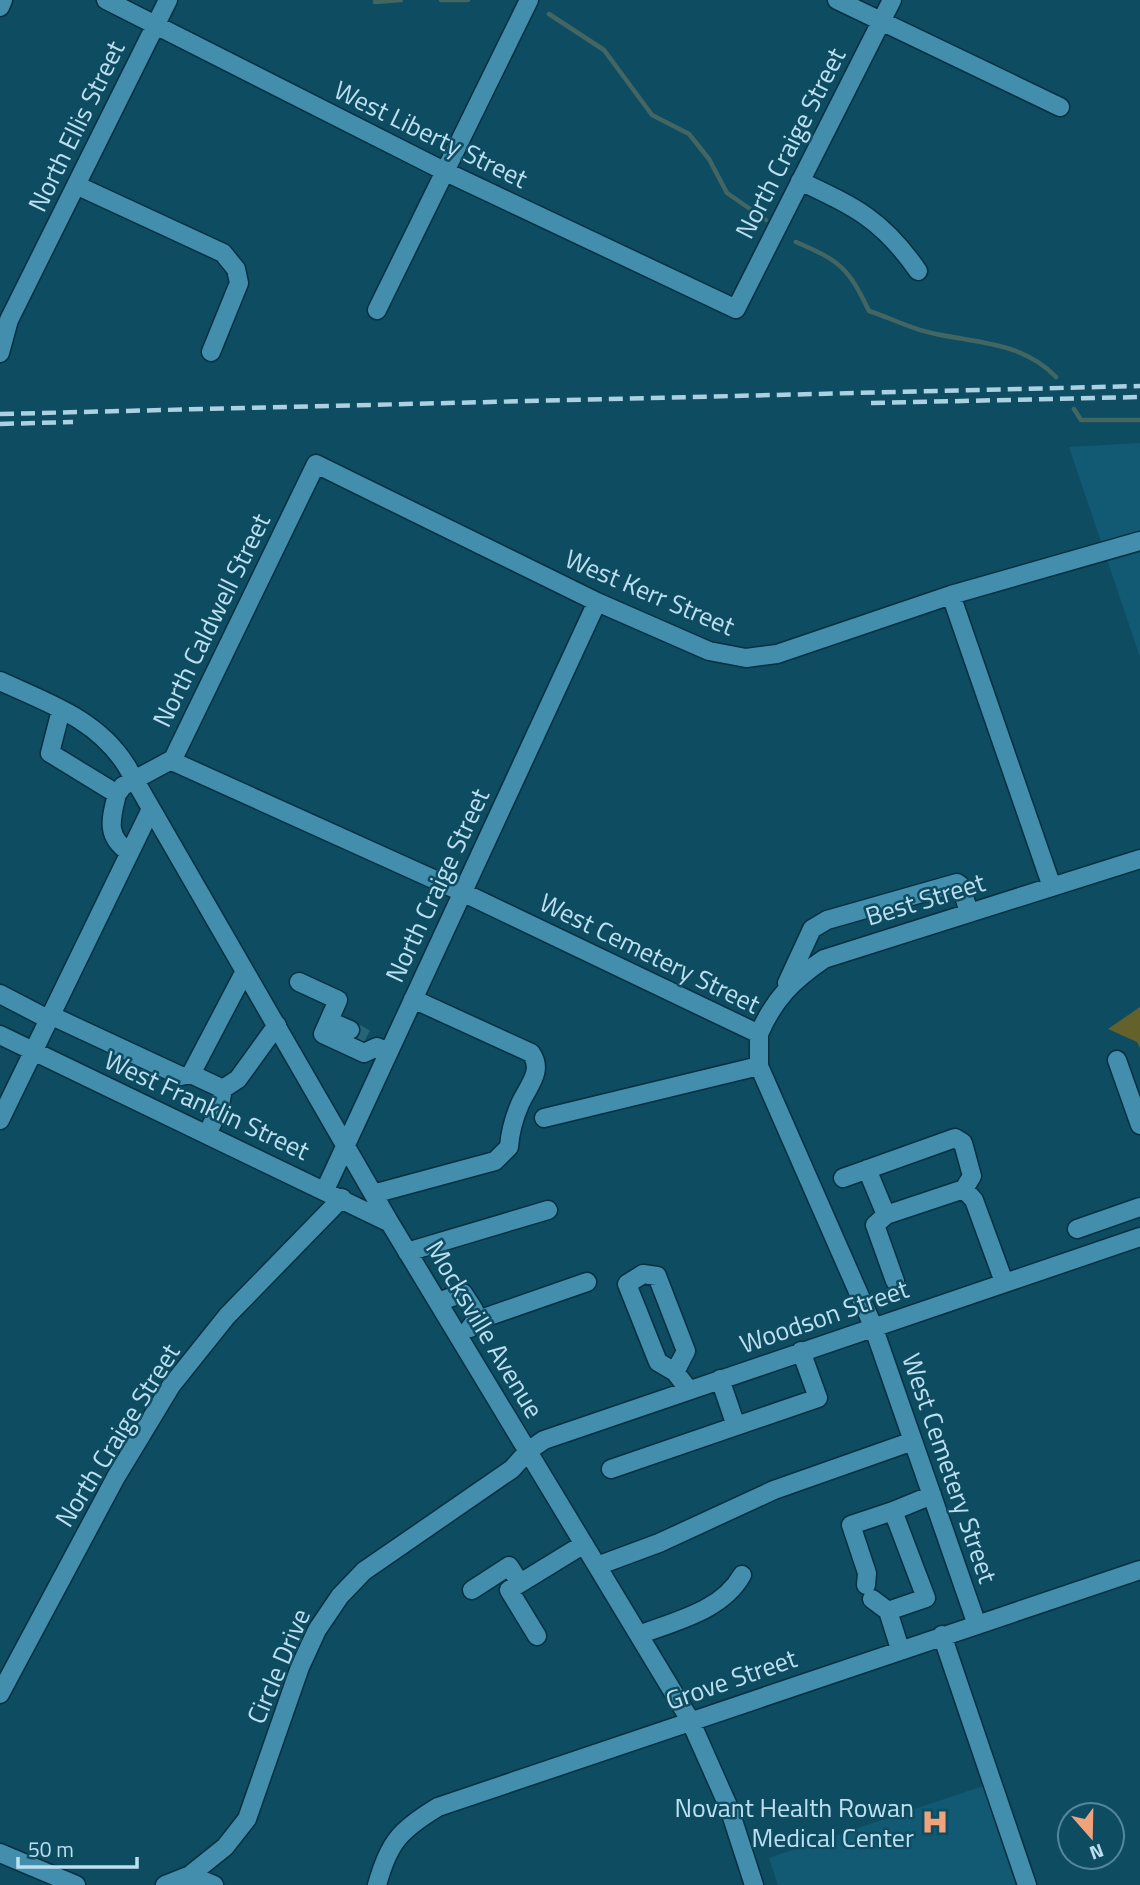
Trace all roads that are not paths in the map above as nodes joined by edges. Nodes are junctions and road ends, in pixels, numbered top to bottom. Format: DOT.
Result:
graph roads {
  1 [pos="4,0"];
  2 [pos="106,0"];
  3 [pos="168,0"];
  4 [pos="529,0"];
  5 [pos="837,0"];
  6 [pos="892,0"];
  7 [pos="0,7"];
  8 [pos="881,21"];
  9 [pos="156,24"];
  10 [pos="1060,107"];
  11 [pos="446,172"];
  12 [pos="800,181"];
  13 [pos="76,185"];
  14 [pos="918,271"];
  15 [pos="736,309"];
  16 [pos="377,310"];
  17 [pos="4,318"];
  18 [pos="211,352"];
  19 [pos="0,354"];
  20 [pos="316,464"];
  21 [pos="1140,541"];
  22 [pos="951,595"];
  23 [pos="597,602"];
  24 [pos="0,681"];
  25 [pos="61,710"];
  26 [pos="172,761"];
  27 [pos="135,780"];
  28 [pos="117,794"];
  29 [pos="151,809"];
  30 [pos="129,852"];
  31 [pos="1140,859"];
  32 [pos="1052,887"];
  33 [pos="462,892"];
  34 [pos="969,913"];
  35 [pos="245,971"];
  36 [pos="299,982"];
  37 [pos="782,993"];
  38 [pos="0,994"];
  39 [pos="413,999"];
  40 [pos="49,1017"];
  41 [pos="329,1021"];
  42 [pos="276,1025"];
  43 [pos="349,1030"];
  44 [pos="759,1034"];
  45 [pos="0,1035"];
  46 [pos="378,1047"];
  47 [pos="32,1051"];
  48 [pos="1118,1060"];
  49 [pos="759,1066"];
  50 [pos="191,1074"];
  51 [pos="223,1089"];
  52 [pos="544,1118"];
  53 [pos="0,1120"];
  54 [pos="1140,1125"];
  55 [pos="207,1134"];
  56 [pos="346,1145"];
  57 [pos="867,1169"];
  58 [pos="844,1178"];
  59 [pos="964,1189"];
  60 [pos="333,1194"];
  61 [pos="373,1194"];
  62 [pos="1140,1207"];
  63 [pos="548,1210"];
  64 [pos="886,1215"];
  65 [pos="390,1223"];
  66 [pos="1077,1229"];
  67 [pos="1140,1237"];
  68 [pos="407,1252"];
  69 [pos="895,1281"];
  70 [pos="587,1282"];
  71 [pos="1004,1282"];
  72 [pos="438,1302"];
  73 [pos="475,1321"];
  74 [pos="873,1326"];
  75 [pos="459,1338"];
  76 [pos="801,1351"];
  77 [pos="675,1373"];
  78 [pos="720,1379"];
  79 [pos="689,1390"];
  80 [pos="736,1426"];
  81 [pos="913,1441"];
  82 [pos="528,1451"];
  83 [pos="611,1469"];
  84 [pos="932,1495"];
  85 [pos="893,1511"];
  86 [pos="584,1544"];
  87 [pos="597,1566"];
  88 [pos="1140,1570"];
  89 [pos="742,1575"];
  90 [pos="520,1583"];
  91 [pos="472,1590"];
  92 [pos="888,1611"];
  93 [pos="977,1625"];
  94 [pos="943,1634"];
  95 [pos="639,1635"];
  96 [pos="537,1636"];
  97 [pos="900,1649"];
  98 [pos="0,1694"];
  99 [pos="690,1720"];
  100 [pos="0,1853"];
  101 [pos="189,1880"];
  102 [pos="76,1885"];
  103 [pos="166,1885"];
  104 [pos="214,1885"];
  105 [pos="377,1885"];
  106 [pos="754,1885"];
  107 [pos="1027,1885"];
  1 -- 7 [label="street"];
  2 -- 9 [label="street, West Liberty Street"];
  3 -- 9 [label="street, North Ellis Street"];
  4 -- 11 [label="street"];
  5 -- 8 [label="street"];
  6 -- 8 [label="street, North Craige Street"];
  8 -- 10 [label="street"];
  8 -- 12 [label="street, North Craige Street"];
  9 -- 11 [label="street, West Liberty Street"];
  9 -- 13 [label="street, North Ellis Street"];
  11 -- 15 [label="street, West Liberty Street"];
  11 -- 16 [label="street"];
  12 -- 14 [label="street"];
  12 -- 15 [label="street, North Craige Street"];
  13 -- 17 [label="street, North Ellis Street"];
  13 -- 18 [label="street"];
  17 -- 19 [label="street, North Ellis Street"];
  20 -- 23 [label="street, West Kerr Street"];
  20 -- 26 [label="street, North Caldwell Street"];
  21 -- 22 [label="street, West Kerr Street"];
  22 -- 23 [label="street, West Kerr Street"];
  22 -- 32 [label="street"];
  23 -- 33 [label="street, North Craige Street"];
  24 -- 25 [label="street"];
  25 -- 27 [label="street"];
  25 -- 28 [label="street"];
  26 -- 27 [label="street, North Caldwell Street"];
  26 -- 33 [label="street, West Cemetery Street"];
  27 -- 28 [label="street, North Caldwell Street"];
  27 -- 29 [label="street"];
  28 -- 30 [label="street"];
  29 -- 30 [label="street"];
  29 -- 35 [label="street, Mocksville Avenue"];
  30 -- 40 [label="street"];
  31 -- 32 [label="street, Best Street"];
  32 -- 34 [label="street, Best Street"];
  33 -- 39 [label="street, North Craige Street"];
  33 -- 44 [label="street, West Cemetery Street"];
  34 -- 37 [label="street, Best Street"];
  34 -- 37 [label="street"];
  35 -- 42 [label="street, Mocksville Avenue"];
  35 -- 50 [label="street"];
  36 -- 41 [label="street"];
  37 -- 44 [label="street, Best Street"];
  38 -- 40 [label="street"];
  39 -- 46 [label="street, North Craige Street"];
  39 -- 61 [label="street"];
  40 -- 47 [label="street"];
  40 -- 50 [label="street"];
  41 -- 43 [label="street"];
  41 -- 46 [label="street"];
  42 -- 51 [label="street"];
  42 -- 56 [label="street, Mocksville Avenue"];
  44 -- 49 [label="street, West Cemetery Street"];
  45 -- 47 [label="street, West Franklin Street"];
  46 -- 56 [label="street, North Craige Street"];
  47 -- 53 [label="street"];
  47 -- 55 [label="street, West Franklin Street"];
  48 -- 54 [label="street"];
  49 -- 52 [label="street"];
  49 -- 74 [label="street, West Cemetery Street"];
  50 -- 51 [label="street"];
  51 -- 55 [label="street"];
  55 -- 60 [label="street, West Franklin Street"];
  56 -- 60 [label="street, North Craige Street"];
  56 -- 61 [label="street, Mocksville Avenue"];
  57 -- 58 [label="street"];
  57 -- 59 [label="street"];
  57 -- 64 [label="street"];
  59 -- 64 [label="street"];
  59 -- 71 [label="street"];
  60 -- 65 [label="street, West Franklin Street"];
  60 -- 98 [label="street, North Craige Street"];
  61 -- 65 [label="street, Mocksville Avenue"];
  62 -- 66 [label="street"];
  63 -- 68 [label="street"];
  64 -- 69 [label="street"];
  65 -- 68 [label="street, Mocksville Avenue"];
  67 -- 71 [label="street, Woodson Street"];
  68 -- 72 [label="street, Mocksville Avenue"];
  70 -- 73 [label="street"];
  71 -- 74 [label="street, Woodson Street"];
  72 -- 73 [label="street"];
  72 -- 75 [label="street, Mocksville Avenue"];
  73 -- 75 [label="street"];
  74 -- 76 [label="street, Woodson Street"];
  74 -- 81 [label="street, West Cemetery Street"];
  75 -- 82 [label="street, Mocksville Avenue"];
  76 -- 78 [label="street, Woodson Street"];
  76 -- 80 [label="street"];
  77 -- 77 [label="street"];
  77 -- 79 [label="street"];
  78 -- 79 [label="street, Woodson Street"];
  78 -- 80 [label="street"];
  79 -- 82 [label="street, Woodson Street"];
  80 -- 83 [label="street"];
  81 -- 84 [label="street, West Cemetery Street"];
  81 -- 87 [label="street"];
  82 -- 86 [label="street, Mocksville Avenue"];
  82 -- 101 [label="street, Circle Drive"];
  84 -- 85 [label="street"];
  84 -- 93 [label="street, West Cemetery Street"];
  85 -- 92 [label="street"];
  85 -- 92 [label="street"];
  86 -- 87 [label="street, Mocksville Avenue"];
  86 -- 90 [label="street"];
  87 -- 95 [label="street, Mocksville Avenue"];
  88 -- 93 [label="street, Grove Street"];
  89 -- 95 [label="street"];
  90 -- 91 [label="street"];
  90 -- 96 [label="street"];
  92 -- 97 [label="street"];
  93 -- 94 [label="street, Grove Street"];
  94 -- 97 [label="street, Grove Street"];
  94 -- 107 [label="street"];
  95 -- 99 [label="street, Mocksville Avenue"];
  97 -- 99 [label="street, Grove Street"];
  99 -- 105 [label="street, Grove Street"];
  99 -- 106 [label="street, Mocksville Avenue"];
  100 -- 102 [label="street"];
  101 -- 103 [label="street, Circle Drive"];
  101 -- 104 [label="street"];
}
